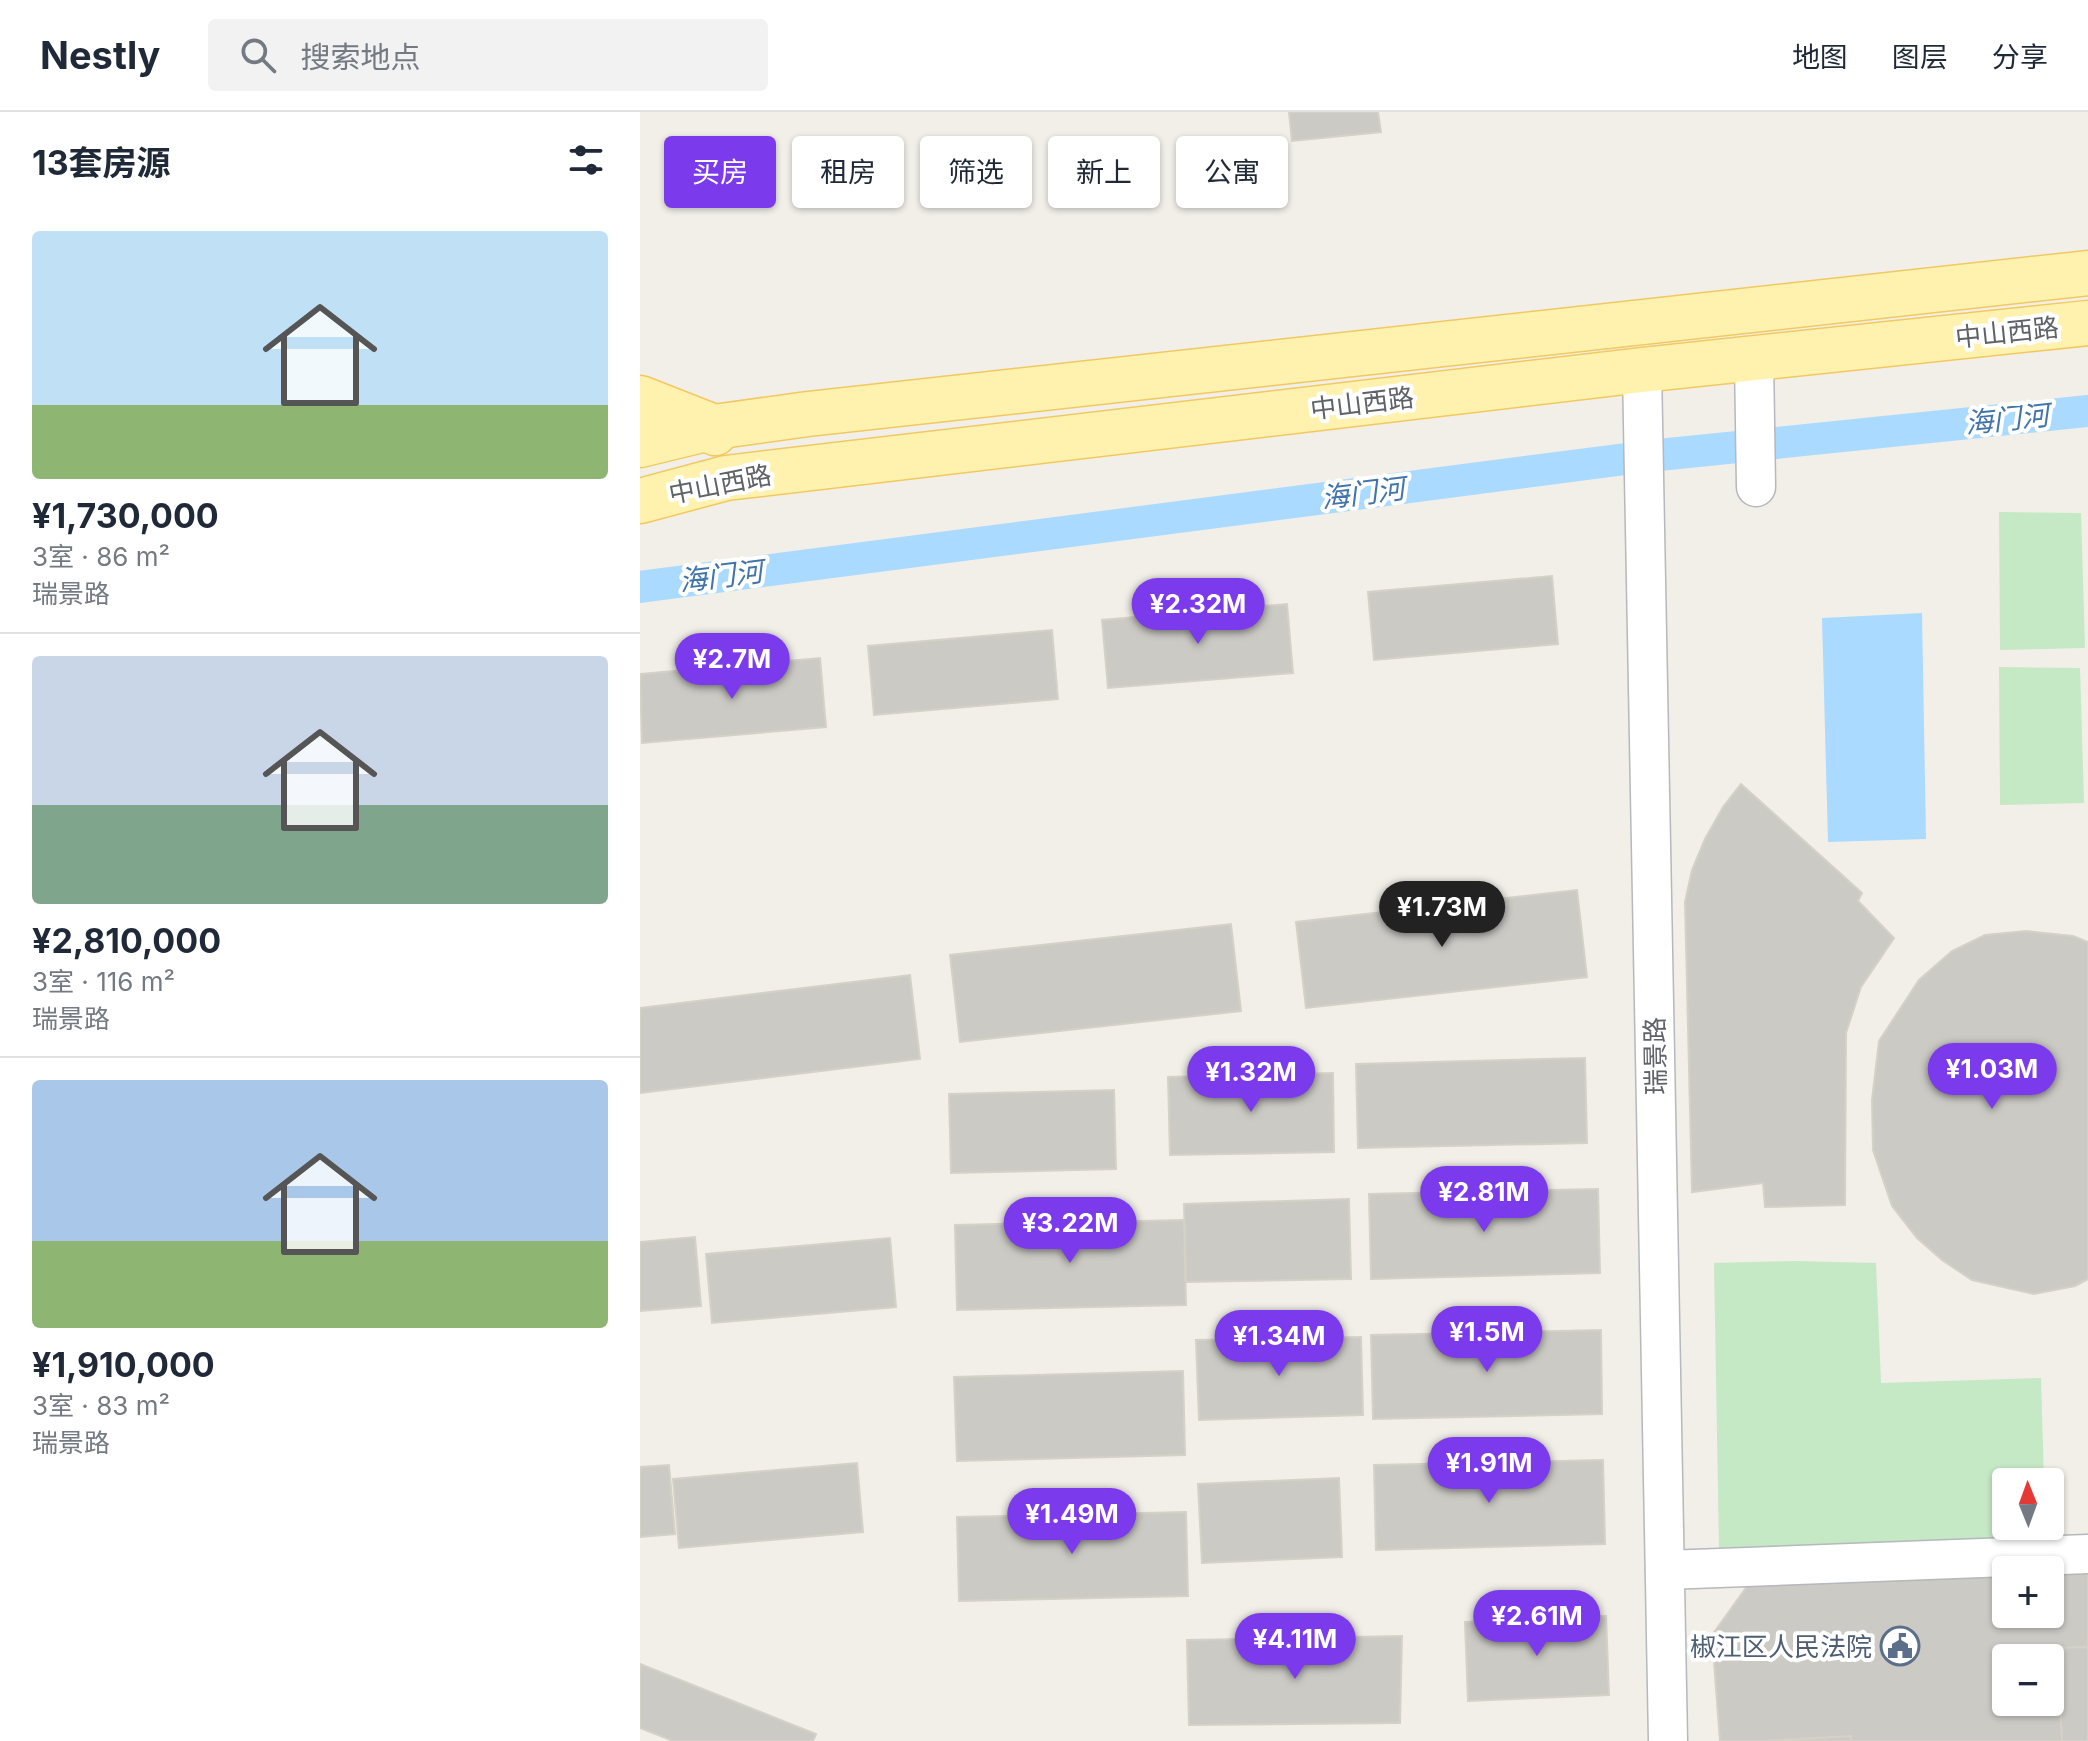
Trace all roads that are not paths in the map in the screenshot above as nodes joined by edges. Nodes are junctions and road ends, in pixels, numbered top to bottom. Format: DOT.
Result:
graph roads {
  1 [pos="2088,273"];
  2 [pos="2088,323"];
  3 [pos="1754,359"];
  4 [pos="1642,390"];
  5 [pos="640,398"];
  6 [pos="714,427"];
  7 [pos="640,445"];
  8 [pos="726,478"];
  9 [pos="1756,487"];
  10 [pos="640,501"];
  11 [pos="2088,1554"];
  12 [pos="1665,1570"];
  13 [pos="1668,1741"];
  1 -- 6 [label="main road, 中山西路"];
  2 -- 3 [label="main road, 中山西路"];
  3 -- 4 [label="main road, 中山西路"];
  3 -- 9 [label="street"];
  4 -- 8 [label="main road, 中山西路"];
  4 -- 12 [label="street, 瑞景路"];
  5 -- 6 [label="main road"];
  6 -- 7 [label="main road, 中山西路"];
  6 -- 8 [label="main road"];
  8 -- 10 [label="main road, 中山西路"];
  11 -- 12 [label="street"];
  12 -- 13 [label="street, 瑞景路"];
}
